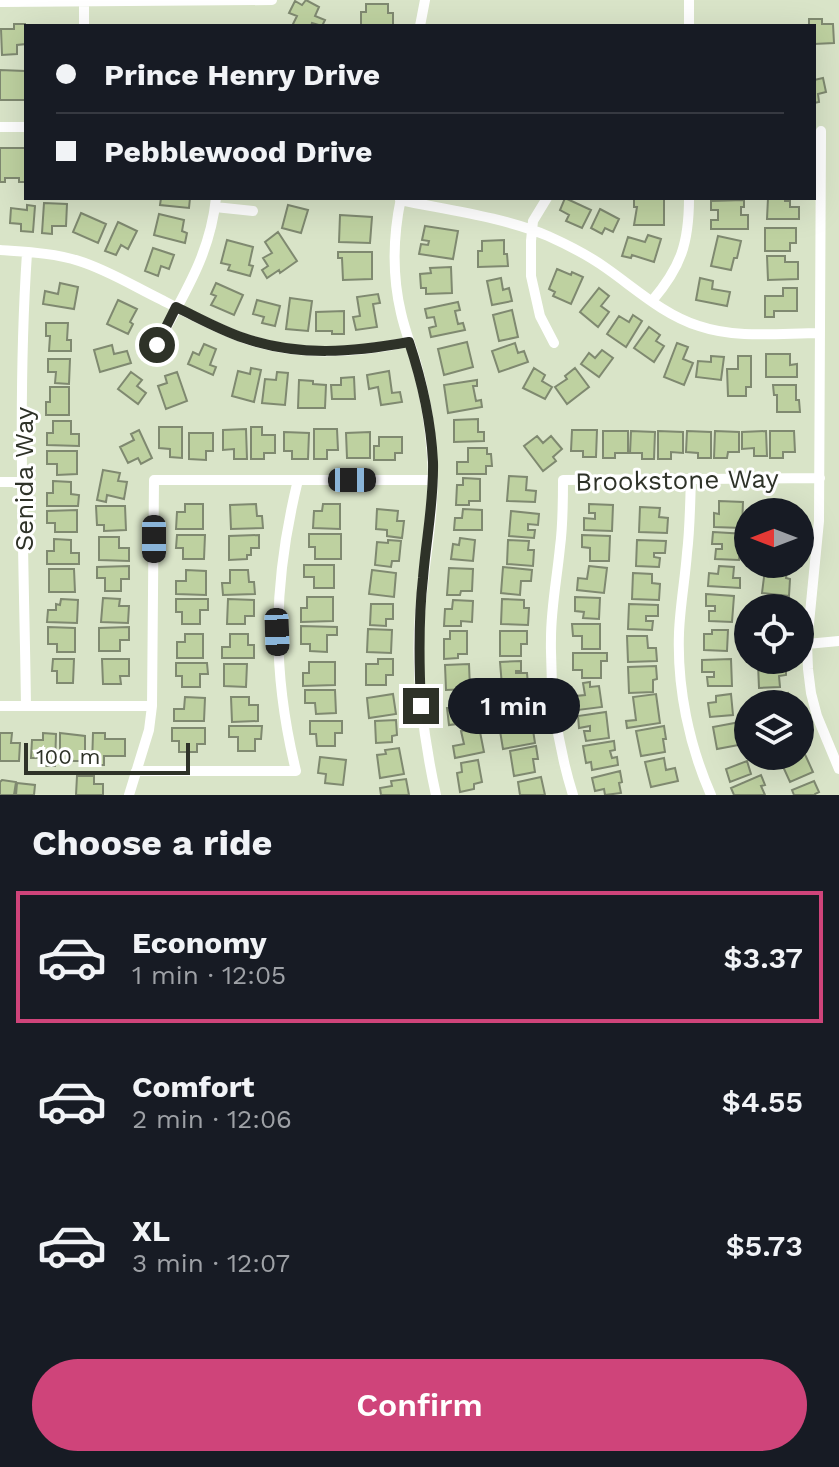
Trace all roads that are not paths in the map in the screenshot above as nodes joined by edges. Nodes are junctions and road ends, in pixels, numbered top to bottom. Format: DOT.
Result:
graph roads {
  1 [pos="272,0"];
  2 [pos="425,0"];
  3 [pos="689,0"];
  4 [pos="84,1"];
  5 [pos="0,2"];
  6 [pos="84,24"];
  7 [pos="420,24"];
  8 [pos="689,24"];
  9 [pos="0,127"];
  10 [pos="24,127"];
  11 [pos="821,131"];
  12 [pos="400,200"];
  13 [pos="405,200"];
  14 [pos="546,200"];
  15 [pos="689,200"];
  16 [pos="216,202"];
  17 [pos="253,211"];
  18 [pos="532,230"];
  19 [pos="0,250"];
  20 [pos="27,253"];
  21 [pos="652,301"];
  22 [pos="176,307"];
  23 [pos="820,333"];
  24 [pos="409,342"];
  25 [pos="554,343"];
  26 [pos="157,345"];
  27 [pos="820,478"];
  28 [pos="691,479"];
  29 [pos="298,480"];
  30 [pos="433,480"];
  31 [pos="0,482"];
  32 [pos="23,482"];
  33 [pos="812,594"];
  34 [pos="839,641"];
  35 [pos="814,643"];
  36 [pos="809,674"];
  37 [pos="0,706"];
  38 [pos="26,706"];
  39 [pos="152,706"];
  40 [pos="839,769"];
  41 [pos="136,771"];
  42 [pos="129,795"];
  43 [pos="436,795"];
  44 [pos="573,795"];
  45 [pos="711,795"];
  1 -- 4 [label="street"];
  2 -- 7 [label="street"];
  3 -- 8 [label="street"];
  4 -- 5 [label="street"];
  4 -- 6 [label="street"];
  9 -- 10 [label="street"];
  11 -- 23 [label="street"];
  12 -- 24 [label="street"];
  13 -- 18 [label="street"];
  14 -- 18 [label="street"];
  15 -- 21 [label="street"];
  16 -- 17 [label="street"];
  16 -- 22 [label="street"];
  18 -- 21 [label="street"];
  18 -- 25 [label="street"];
  19 -- 20 [label="street"];
  20 -- 22 [label="street"];
  20 -- 32 [label="street, Senida Way"];
  21 -- 23 [label="street"];
  22 -- 24 [label="street"];
  22 -- 26 [label="street"];
  23 -- 27 [label="street"];
  24 -- 30 [label="street"];
  27 -- 28 [label="street, Brookstone Way"];
  27 -- 33 [label="street"];
  28 -- 44 [label="street, Brookstone Way"];
  28 -- 45 [label="street"];
  29 -- 30 [label="street"];
  29 -- 39 [label="street"];
  29 -- 41 [label="street"];
  30 -- 43 [label="street"];
  31 -- 32 [label="street"];
  32 -- 38 [label="street, Senida Way"];
  34 -- 35 [label="street"];
  36 -- 40 [label="street"];
  37 -- 38 [label="street"];
  38 -- 39 [label="street"];
  39 -- 41 [label="street"];
  41 -- 42 [label="street"];
}
